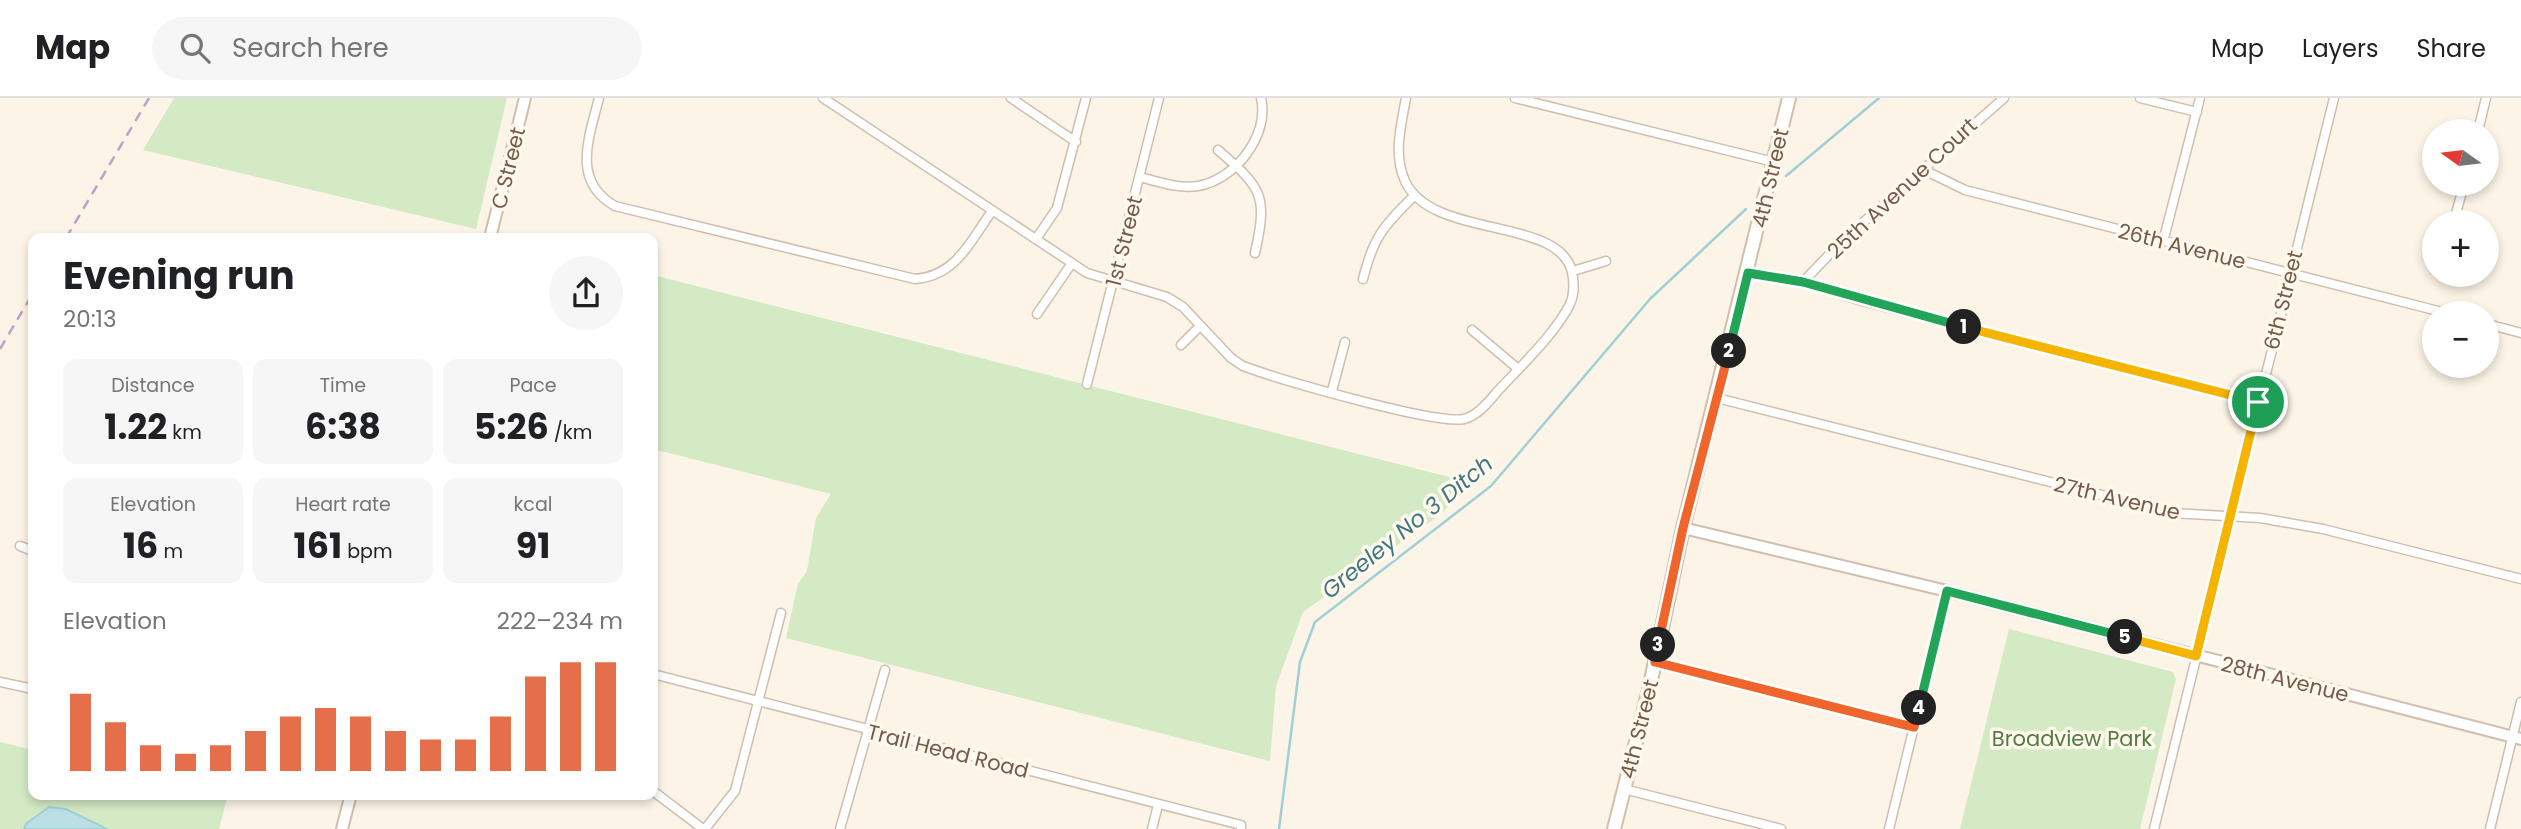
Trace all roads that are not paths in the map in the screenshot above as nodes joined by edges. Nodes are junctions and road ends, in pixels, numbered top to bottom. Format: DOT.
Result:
graph roads {
  1 [pos="525,98"];
  2 [pos="599,98"];
  3 [pos="822,98"];
  4 [pos="1011,98"];
  5 [pos="1086,98"];
  6 [pos="1159,98"];
  7 [pos="1261,98"];
  8 [pos="1406,98"];
  9 [pos="1515,98"];
  10 [pos="1789,98"];
  11 [pos="2004,98"];
  12 [pos="2140,98"];
  13 [pos="2200,98"];
  14 [pos="2334,98"];
  15 [pos="2486,98"];
  16 [pos="2197,112"];
  17 [pos="2481,119"];
  18 [pos="1076,142"];
  19 [pos="1218,150"];
  20 [pos="1774,162"];
  21 [pos="1235,164"];
  22 [pos="1922,169"];
  23 [pos="1140,177"];
  24 [pos="1414,196"];
  25 [pos="992,211"];
  26 [pos="491,233"];
  27 [pos="1036,239"];
  28 [pos="2163,242"];
  29 [pos="1255,253"];
  30 [pos="1606,261"];
  31 [pos="1072,263"];
  32 [pos="1573,271"];
  33 [pos="1748,273"];
  34 [pos="2289,273"];
  35 [pos="1363,279"];
  36 [pos="1803,282"];
  37 [pos="1113,283"];
  38 [pos="2422,307"];
  39 [pos="1037,314"];
  40 [pos="1200,326"];
  41 [pos="2499,327"];
  42 [pos="1472,330"];
  43 [pos="2521,333"];
  44 [pos="1345,342"];
  45 [pos="1181,345"];
  46 [pos="1517,368"];
  47 [pos="1087,384"];
  48 [pos="1332,391"];
  49 [pos="1717,398"];
  50 [pos="2258,402"];
  51 [pos="2230,517"];
  52 [pos="1683,528"];
  53 [pos="20,545"];
  54 [pos="28,549"];
  55 [pos="2521,579"];
  56 [pos="1947,591"];
  57 [pos="781,613"];
  58 [pos="2196,656"];
  59 [pos="1655,662"];
  60 [pos="885,670"];
  61 [pos="658,675"];
  62 [pos="0,681"];
  63 [pos="28,688"];
  64 [pos="760,702"];
  65 [pos="2521,702"];
  66 [pos="1914,727"];
  67 [pos="866,729"];
  68 [pos="2517,738"];
  69 [pos="1625,789"];
  70 [pos="658,795"];
  71 [pos="349,800"];
  72 [pos="1158,805"];
  73 [pos="342,829"];
  74 [pos="704,829"];
  75 [pos="840,829"];
  76 [pos="1152,829"];
  77 [pos="1241,829"];
  78 [pos="1614,829"];
  79 [pos="1781,829"];
  80 [pos="1889,829"];
  81 [pos="2154,829"];
  82 [pos="2490,829"];
  1 -- 26 [label="street, C Street"];
  2 -- 25 [label="street"];
  3 -- 25 [label="street"];
  4 -- 18 [label="street"];
  5 -- 18 [label="street"];
  6 -- 23 [label="street, 1st Street"];
  7 -- 21 [label="street"];
  8 -- 24 [label="street"];
  9 -- 20 [label="street"];
  10 -- 20 [label="main road, 4th Street"];
  11 -- 22 [label="street, 25th Avenue Court"];
  12 -- 16 [label="street"];
  13 -- 16 [label="street"];
  14 -- 34 [label="street, 6th Street"];
  15 -- 17 [label="street"];
  16 -- 28 [label="street"];
  18 -- 27 [label="street"];
  19 -- 21 [label="street"];
  20 -- 33 [label="main road, 4th Street"];
  21 -- 23 [label="street"];
  21 -- 29 [label="street"];
  22 -- 28 [label="street, 26th Avenue"];
  22 -- 36 [label="street, 25th Avenue Court"];
  23 -- 37 [label="street, 1st Street"];
  24 -- 32 [label="street"];
  24 -- 35 [label="street"];
  25 -- 27 [label="street"];
  27 -- 31 [label="street"];
  28 -- 34 [label="street, 26th Avenue"];
  30 -- 32 [label="street"];
  31 -- 37 [label="street"];
  31 -- 39 [label="street"];
  32 -- 46 [label="street"];
  33 -- 36 [label="street"];
  33 -- 49 [label="main road, 4th Street"];
  34 -- 38 [label="street, 26th Avenue"];
  34 -- 50 [label="street, 6th Street"];
  36 -- 50 [label="street"];
  37 -- 40 [label="street"];
  37 -- 47 [label="street, 1st Street"];
  40 -- 45 [label="street"];
  40 -- 48 [label="street"];
  41 -- 43 [label="street"];
  42 -- 46 [label="street"];
  44 -- 48 [label="street"];
  46 -- 48 [label="street"];
  49 -- 51 [label="street, 27th Avenue"];
  49 -- 52 [label="main road, 4th Street"];
  50 -- 51 [label="street, 6th Street"];
  51 -- 55 [label="street, 27th Avenue"];
  51 -- 58 [label="street, 6th Street"];
  52 -- 56 [label="street, 28th Avenue"];
  52 -- 59 [label="main road, 4th Street"];
  53 -- 54 [label="street"];
  56 -- 58 [label="street, 28th Avenue"];
  56 -- 66 [label="street"];
  57 -- 64 [label="street"];
  58 -- 68 [label="street, 28th Avenue"];
  58 -- 81 [label="street, 6th Street"];
  59 -- 66 [label="street"];
  59 -- 69 [label="main road, 4th Street"];
  60 -- 67 [label="street"];
  61 -- 64 [label="street, Trail Head Road"];
  62 -- 63 [label="street"];
  64 -- 67 [label="street, Trail Head Road"];
  64 -- 74 [label="street"];
  65 -- 68 [label="street"];
  66 -- 80 [label="street"];
  67 -- 72 [label="street, Trail Head Road"];
  67 -- 75 [label="street"];
  68 -- 82 [label="street"];
  69 -- 78 [label="main road, 4th Street"];
  69 -- 79 [label="street"];
  70 -- 74 [label="street"];
  71 -- 73 [label="street"];
  72 -- 76 [label="street"];
  72 -- 77 [label="street, Trail Head Road"];
}
